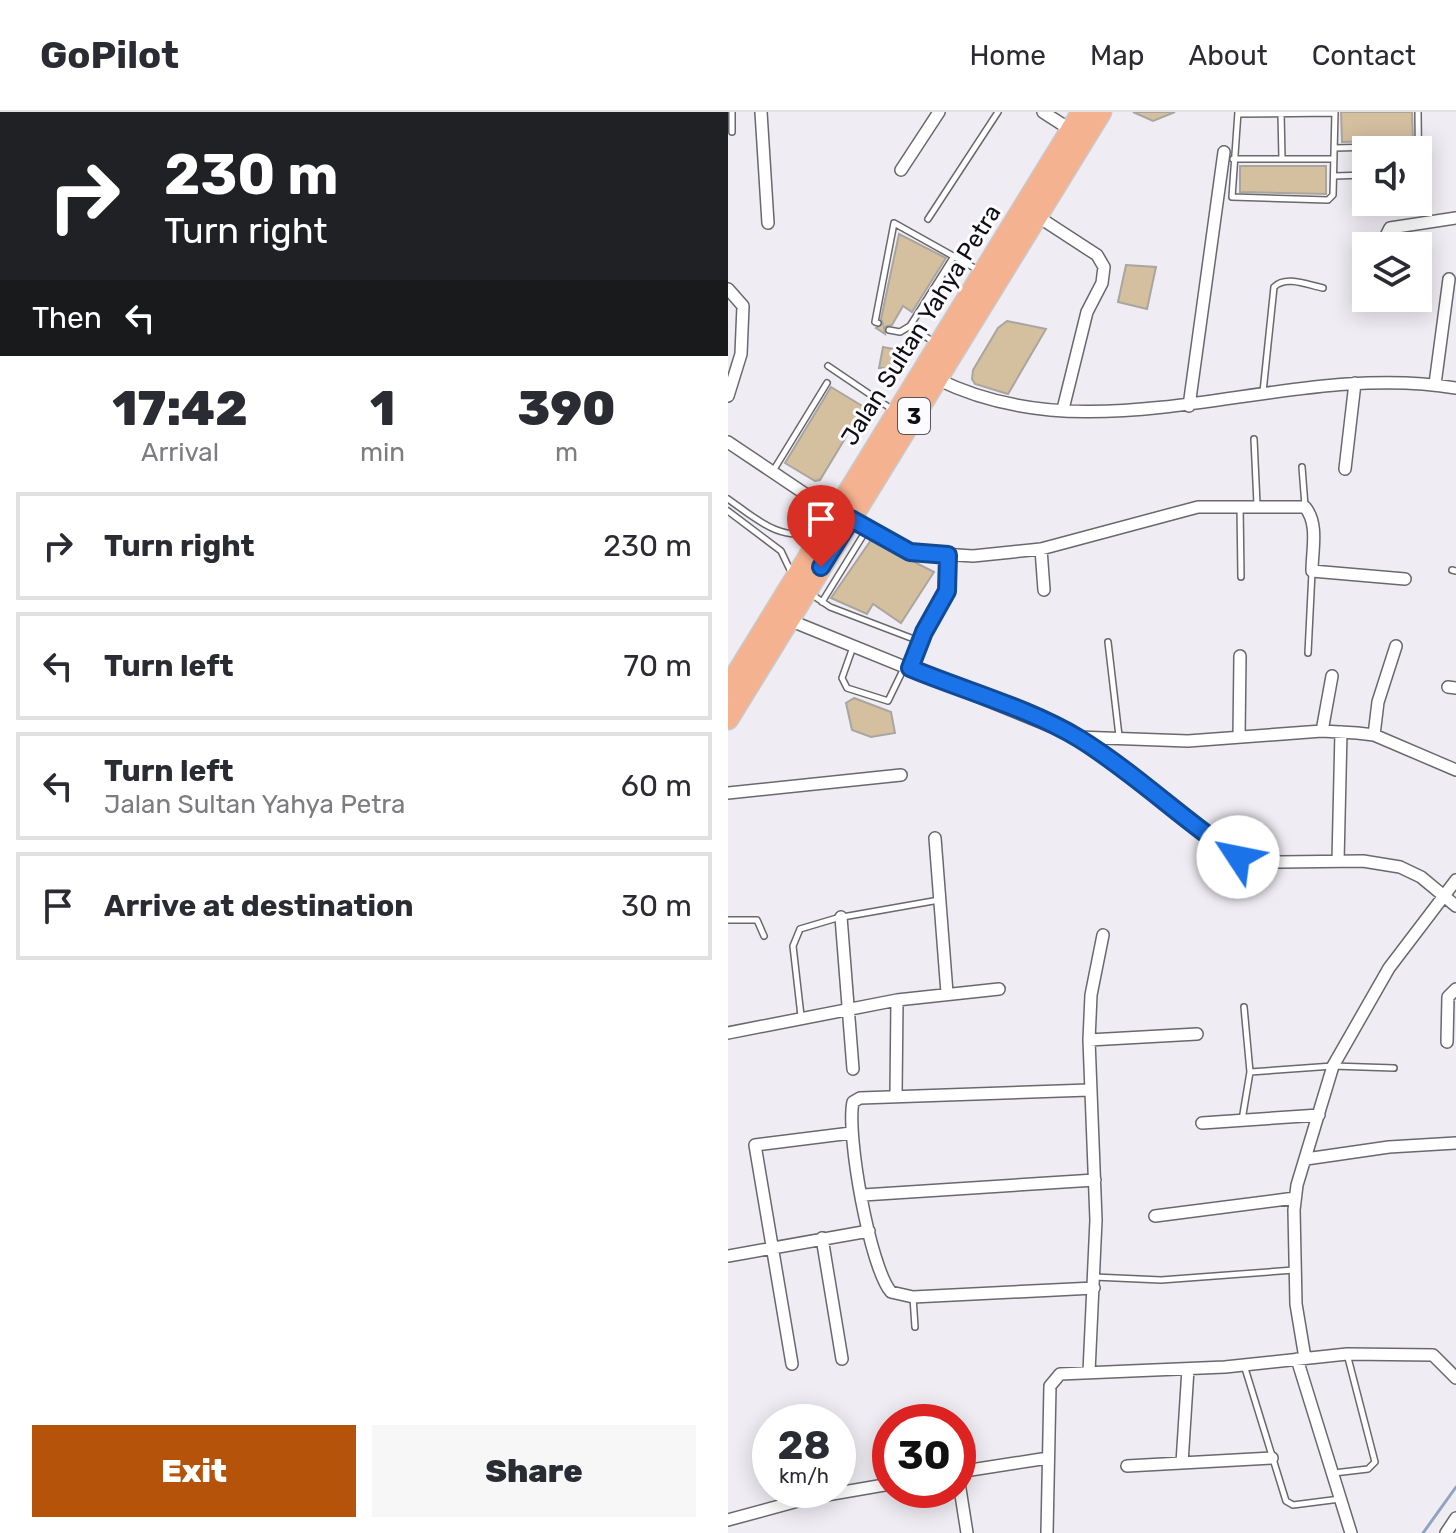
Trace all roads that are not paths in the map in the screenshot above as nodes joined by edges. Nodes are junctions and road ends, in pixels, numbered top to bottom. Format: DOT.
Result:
graph roads {
  1 [pos="732,112"];
  2 [pos="761,112"];
  3 [pos="939,112"];
  4 [pos="998,112"];
  5 [pos="1043,112"];
  6 [pos="1082,112"];
  7 [pos="1101,112"];
  8 [pos="1309,112"];
  9 [pos="1335,112"];
  10 [pos="1418,112"];
  11 [pos="1238,113"];
  12 [pos="1281,113"];
  13 [pos="1071,130"];
  14 [pos="732,132"];
  15 [pos="1418,136"];
  16 [pos="1334,148"];
  17 [pos="1352,148"];
  18 [pos="1229,156"];
  19 [pos="1282,159"];
  20 [pos="1334,159"];
  21 [pos="901,170"];
  22 [pos="1352,175"];
  23 [pos="1334,176"];
  24 [pos="1037,216"];
  25 [pos="1456,218"];
  26 [pos="928,219"];
  27 [pos="768,223"];
  28 [pos="1388,232"];
  29 [pos="954,255"];
  30 [pos="983,273"];
  31 [pos="1449,279"];
  32 [pos="1323,288"];
  33 [pos="728,289"];
  34 [pos="878,323"];
  35 [pos="910,326"];
  36 [pos="889,330"];
  37 [pos="939,345"];
  38 [pos="828,366"];
  39 [pos="937,379"];
  40 [pos="827,383"];
  41 [pos="1355,383"];
  42 [pos="1435,384"];
  43 [pos="1456,388"];
  44 [pos="1263,393"];
  45 [pos="728,396"];
  46 [pos="1189,406"];
  47 [pos="1063,409"];
  48 [pos="898,413"];
  49 [pos="1254,439"];
  50 [pos="728,442"];
  51 [pos="1302,467"];
  52 [pos="1345,469"];
  53 [pos="772,473"];
  54 [pos="728,499"];
  55 [pos="1240,504"];
  56 [pos="1257,504"];
  57 [pos="1305,507"];
  58 [pos="728,511"];
  59 [pos="846,520"];
  60 [pos="1041,549"];
  61 [pos="948,555"];
  62 [pos="1312,571"];
  63 [pos="1241,577"];
  64 [pos="1405,579"];
  65 [pos="1044,590"];
  66 [pos="807,593"];
  67 [pos="789,620"];
  68 [pos="920,641"];
  69 [pos="1108,642"];
  70 [pos="853,646"];
  71 [pos="1396,646"];
  72 [pos="1308,653"];
  73 [pos="1240,656"];
  74 [pos="907,667"];
  75 [pos="1332,676"];
  76 [pos="729,683"];
  77 [pos="728,719"];
  78 [pos="1322,731"];
  79 [pos="1341,732"];
  80 [pos="1374,735"];
  81 [pos="1077,737"];
  82 [pos="1119,737"];
  83 [pos="1239,737"];
  84 [pos="1456,770"];
  85 [pos="901,775"];
  86 [pos="728,793"];
  87 [pos="935,838"];
  88 [pos="1338,861"];
  89 [pos="1456,880"];
  90 [pos="1444,895"];
  91 [pos="939,900"];
  92 [pos="1456,906"];
  93 [pos="841,917"];
  94 [pos="728,920"];
  95 [pos="1103,935"];
  96 [pos="764,936"];
  97 [pos="999,989"];
  98 [pos="1456,989"];
  99 [pos="947,993"];
  100 [pos="897,1000"];
  101 [pos="1244,1007"];
  102 [pos="849,1008"];
  103 [pos="801,1017"];
  104 [pos="728,1033"];
  105 [pos="1197,1034"];
  106 [pos="1089,1040"];
  107 [pos="1447,1042"];
  108 [pos="1333,1066"];
  109 [pos="1394,1068"];
  110 [pos="853,1069"];
  111 [pos="1250,1072"];
  112 [pos="1089,1090"];
  113 [pos="896,1096"];
  114 [pos="1319,1115"];
  115 [pos="1241,1121"];
  116 [pos="1202,1123"];
  117 [pos="851,1133"];
  118 [pos="1456,1143"];
  119 [pos="1306,1159"];
  120 [pos="1095,1180"];
  121 [pos="863,1195"];
  122 [pos="1295,1198"];
  123 [pos="1155,1216"];
  124 [pos="869,1231"];
  125 [pos="822,1238"];
  126 [pos="772,1247"];
  127 [pos="728,1256"];
  128 [pos="1295,1270"];
  129 [pos="1094,1282"];
  130 [pos="913,1297"];
  131 [pos="915,1327"];
  132 [pos="1347,1354"];
  133 [pos="1301,1358"];
  134 [pos="842,1359"];
  135 [pos="792,1364"];
  136 [pos="1243,1364"];
  137 [pos="1188,1369"];
  138 [pos="1089,1372"];
  139 [pos="1456,1378"];
  140 [pos="1048,1458"];
  141 [pos="1272,1458"];
  142 [pos="1182,1463"];
  143 [pos="1127,1466"];
  144 [pos="976,1471"];
  145 [pos="1333,1474"];
  146 [pos="872,1487"];
  147 [pos="1341,1499"];
  148 [pos="963,1508"];
  149 [pos="1456,1518"];
  150 [pos="728,1520"];
  151 [pos="967,1533"];
  152 [pos="1047,1533"];
  153 [pos="1351,1533"];
  154 [pos="1446,1533"];
  1 -- 14 [label="lane"];
  2 -- 27 [label="street"];
  3 -- 21 [label="street"];
  4 -- 26 [label="lane"];
  5 -- 13 [label="street"];
  6 -- 13 [label="highway, Jalan Sultan Yahya Petra / 3"];
  7 -- 24 [label="highway, Jalan Sultan Yahya Petra / 3"];
  8 -- 9 [label="lane"];
  8 -- 12 [label="lane"];
  9 -- 16 [label="lane"];
  10 -- 15 [label="lane"];
  11 -- 12 [label="lane"];
  11 -- 18 [label="lane"];
  12 -- 19 [label="lane"];
  13 -- 30 [label="highway, Jalan Sultan Yahya Petra / 3"];
  16 -- 17 [label="lane"];
  16 -- 20 [label="lane"];
  18 -- 19 [label="lane"];
  18 -- 23 [label="lane"];
  18 -- 46 [label="street"];
  19 -- 20 [label="lane"];
  20 -- 23 [label="lane"];
  22 -- 23 [label="lane"];
  24 -- 39 [label="highway, Jalan Sultan Yahya Petra / 3"];
  24 -- 47 [label="street"];
  25 -- 28 [label="street"];
  29 -- 30 [label="lane"];
  29 -- 34 [label="lane"];
  29 -- 35 [label="lane"];
  30 -- 37 [label="highway, Jalan Sultan Yahya Petra / 3"];
  31 -- 42 [label="street"];
  32 -- 44 [label="lane"];
  33 -- 45 [label="street"];
  35 -- 36 [label="lane"];
  35 -- 37 [label="lane"];
  37 -- 48 [label="highway, Jalan Sultan Yahya Petra / 3"];
  38 -- 48 [label="lane"];
  39 -- 47 [label="street"];
  39 -- 59 [label="highway, Jalan Sultan Yahya Petra / 3"];
  40 -- 53 [label="lane"];
  41 -- 42 [label="street"];
  41 -- 44 [label="street"];
  41 -- 52 [label="street"];
  42 -- 43 [label="street"];
  44 -- 46 [label="street"];
  46 -- 47 [label="street"];
  48 -- 59 [label="highway, Jalan Sultan Yahya Petra / 3"];
  49 -- 56 [label="lane"];
  50 -- 53 [label="street"];
  51 -- 57 [label="lane"];
  53 -- 59 [label="street"];
  54 -- 59 [label="lane"];
  55 -- 56 [label="street"];
  55 -- 60 [label="street"];
  55 -- 63 [label="lane"];
  56 -- 57 [label="street"];
  57 -- 62 [label="street"];
  58 -- 66 [label="lane"];
  59 -- 61 [label="street"];
  59 -- 66 [label="highway, Jalan Sultan Yahya Petra / 3"];
  60 -- 61 [label="street"];
  60 -- 65 [label="street"];
  61 -- 68 [label="street"];
  62 -- 64 [label="street"];
  62 -- 72 [label="lane"];
  66 -- 67 [label="highway, Jalan Sultan Yahya Petra / 3"];
  66 -- 68 [label="lane"];
  66 -- 76 [label="highway, Jalan Sultan Yahya Petra / 3"];
  67 -- 70 [label="street"];
  67 -- 77 [label="highway, Jalan Sultan Yahya Petra / 3"];
  68 -- 74 [label="street"];
  69 -- 82 [label="lane"];
  70 -- 74 [label="street"];
  70 -- 74 [label="lane"];
  71 -- 80 [label="street"];
  73 -- 83 [label="street"];
  74 -- 81 [label="street"];
  75 -- 78 [label="street"];
  78 -- 79 [label="street"];
  78 -- 83 [label="street"];
  79 -- 80 [label="street"];
  79 -- 88 [label="street"];
  80 -- 84 [label="street"];
  81 -- 82 [label="street"];
  81 -- 88 [label="street"];
  82 -- 83 [label="street"];
  85 -- 86 [label="street"];
  87 -- 91 [label="street"];
  88 -- 90 [label="street"];
  89 -- 90 [label="street"];
  90 -- 92 [label="street"];
  90 -- 108 [label="street"];
  91 -- 93 [label="lane"];
  91 -- 99 [label="street"];
  93 -- 102 [label="street"];
  93 -- 103 [label="lane"];
  94 -- 96 [label="lane"];
  95 -- 106 [label="street"];
  97 -- 99 [label="street"];
  98 -- 107 [label="street"];
  99 -- 100 [label="street"];
  100 -- 102 [label="street"];
  100 -- 113 [label="street"];
  101 -- 111 [label="lane"];
  102 -- 103 [label="street"];
  102 -- 110 [label="street"];
  103 -- 104 [label="street"];
  105 -- 106 [label="street"];
  106 -- 112 [label="street"];
  108 -- 109 [label="lane"];
  108 -- 111 [label="lane"];
  108 -- 114 [label="street"];
  111 -- 115 [label="lane"];
  112 -- 113 [label="street"];
  112 -- 120 [label="street"];
  113 -- 117 [label="street"];
  114 -- 115 [label="street"];
  114 -- 119 [label="street"];
  115 -- 116 [label="street"];
  117 -- 121 [label="street"];
  117 -- 126 [label="street"];
  118 -- 119 [label="street"];
  119 -- 122 [label="street"];
  120 -- 121 [label="street"];
  120 -- 129 [label="street"];
  121 -- 124 [label="street"];
  122 -- 123 [label="street"];
  122 -- 128 [label="street"];
  124 -- 125 [label="street"];
  124 -- 130 [label="street"];
  125 -- 126 [label="street"];
  125 -- 134 [label="street"];
  126 -- 127 [label="street"];
  126 -- 135 [label="street"];
  128 -- 129 [label="lane"];
  128 -- 133 [label="street"];
  129 -- 130 [label="street"];
  129 -- 138 [label="street"];
  130 -- 131 [label="lane"];
  132 -- 133 [label="street"];
  132 -- 139 [label="street"];
  132 -- 145 [label="lane"];
  133 -- 136 [label="street"];
  133 -- 145 [label="street"];
  136 -- 137 [label="street"];
  136 -- 141 [label="lane"];
  137 -- 138 [label="street"];
  137 -- 142 [label="street"];
  138 -- 140 [label="street"];
  140 -- 144 [label="street"];
  140 -- 152 [label="street"];
  141 -- 142 [label="street"];
  141 -- 147 [label="lane"];
  142 -- 143 [label="street"];
  145 -- 147 [label="street"];
  146 -- 150 [label="street"];
  147 -- 153 [label="street"];
  148 -- 151 [label="street"];
  149 -- 154 [label="street"];
}
